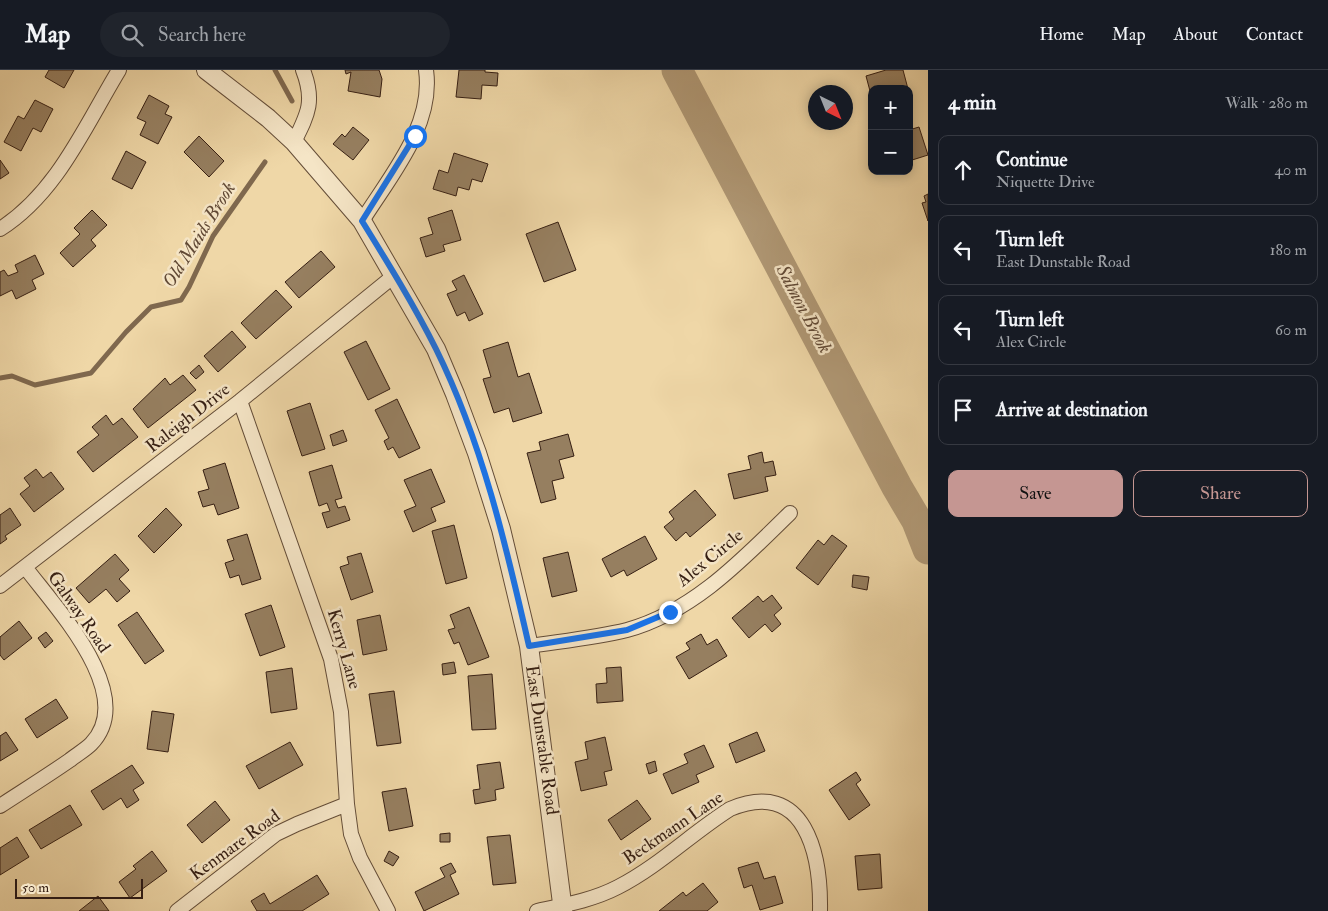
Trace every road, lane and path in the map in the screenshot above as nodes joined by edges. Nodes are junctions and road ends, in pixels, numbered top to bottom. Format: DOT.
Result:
graph roads {
  1 [pos="119,70"];
  2 [pos="206,70"];
  3 [pos="303,70"];
  4 [pos="426,70"];
  5 [pos="294,142"];
  6 [pos="362,221"];
  7 [pos="0,229"];
  8 [pos="395,275"];
  9 [pos="240,401"];
  10 [pos="790,513"];
  11 [pos="25,567"];
  12 [pos="0,586"];
  13 [pos="529,646"];
  14 [pos="347,804"];
  15 [pos="0,806"];
  16 [pos="563,908"];
  17 [pos="177,911"];
  18 [pos="388,911"];
  19 [pos="537,911"];
  20 [pos="820,911"];
  1 -- 7 [label="street"];
  2 -- 5 [label="street, East Dunstable Road"];
  3 -- 5 [label="street"];
  4 -- 6 [label="street"];
  5 -- 6 [label="street, East Dunstable Road"];
  6 -- 8 [label="street, East Dunstable Road"];
  8 -- 9 [label="street, Raleigh Drive"];
  8 -- 13 [label="street, East Dunstable Road"];
  9 -- 11 [label="street, Raleigh Drive"];
  9 -- 14 [label="street, Kerry Lane"];
  10 -- 13 [label="street, Alex Circle"];
  11 -- 12 [label="street, Raleigh Drive"];
  11 -- 15 [label="street, Galway Road"];
  13 -- 16 [label="street, East Dunstable Road"];
  14 -- 17 [label="street, Kenmare Road"];
  14 -- 18 [label="street, Kerry Lane"];
  16 -- 19 [label="street"];
  16 -- 20 [label="street, Beckmann Lane"];
}
